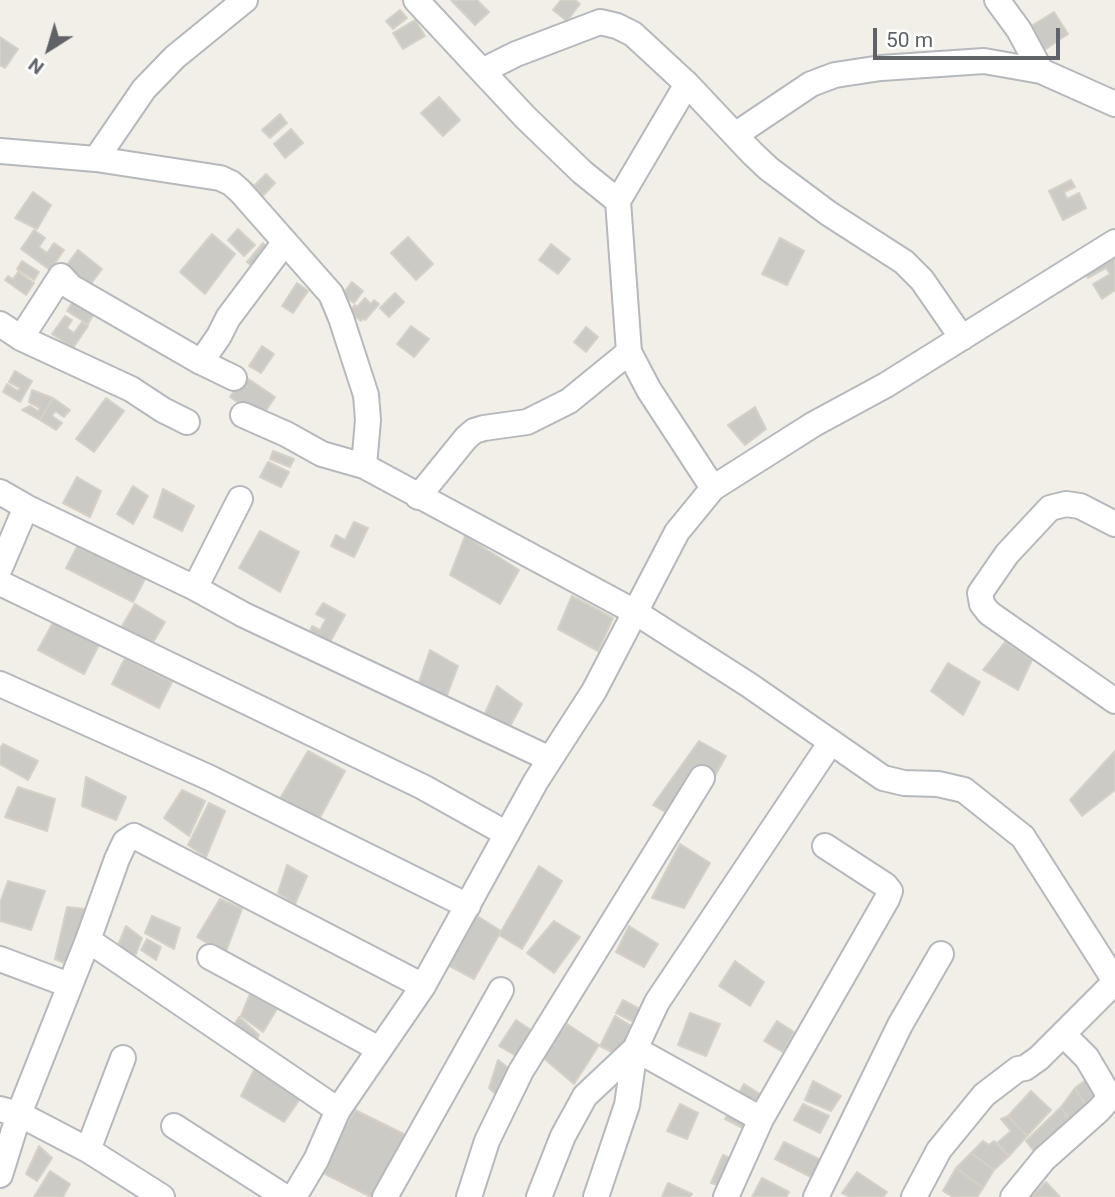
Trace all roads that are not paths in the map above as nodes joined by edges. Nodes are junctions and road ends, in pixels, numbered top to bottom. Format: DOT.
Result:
graph roads {
  1 [pos="245,0"];
  2 [pos="416,0"];
  3 [pos="997,0"];
  4 [pos="482,71"];
  5 [pos="1041,71"];
  6 [pos="687,84"];
  7 [pos="1115,104"];
  8 [pos="735,135"];
  9 [pos="0,151"];
  10 [pos="96,159"];
  11 [pos="618,201"];
  12 [pos="285,242"];
  13 [pos="1115,242"];
  14 [pos="0,324"];
  15 [pos="21,338"];
  16 [pos="962,338"];
  17 [pos="629,352"];
  18 [pos="201,362"];
  19 [pos="234,378"];
  20 [pos="243,415"];
  21 [pos="187,422"];
  22 [pos="364,466"];
  23 [pos="713,488"];
  24 [pos="0,492"];
  25 [pos="418,498"];
  26 [pos="240,499"];
  27 [pos="26,507"];
  28 [pos="1115,524"];
  29 [pos="0,568"];
  30 [pos="0,583"];
  31 [pos="195,588"];
  32 [pos="635,612"];
  33 [pos="0,684"];
  34 [pos="1115,701"];
  35 [pos="831,742"];
  36 [pos="550,759"];
  37 [pos="702,779"];
  38 [pos="507,834"];
  39 [pos="825,846"];
  40 [pos="468,906"];
  41 [pos="88,940"];
  42 [pos="941,954"];
  43 [pos="211,957"];
  44 [pos="0,959"];
  45 [pos="1115,981"];
  46 [pos="69,985"];
  47 [pos="423,986"];
  48 [pos="501,989"];
  49 [pos="1064,1035"];
  50 [pos="379,1049"];
  51 [pos="635,1049"];
  52 [pos="123,1058"];
  53 [pos="338,1110"];
  54 [pos="10,1112"];
  55 [pos="761,1119"];
  56 [pos="174,1126"];
  57 [pos="88,1150"];
  58 [pos="0,1175"];
  59 [pos="162,1197"];
  60 [pos="285,1197"];
  61 [pos="294,1197"];
  62 [pos="385,1197"];
  63 [pos="469,1197"];
  64 [pos="539,1197"];
  65 [pos="596,1197"];
  66 [pos="726,1197"];
  67 [pos="816,1197"];
  68 [pos="914,1197"];
  69 [pos="1013,1197"];
  1 -- 10 [label="street"];
  2 -- 4 [label="street"];
  3 -- 5 [label="street"];
  4 -- 6 [label="street"];
  4 -- 11 [label="street"];
  5 -- 7 [label="street"];
  5 -- 8 [label="street"];
  6 -- 8 [label="street"];
  6 -- 11 [label="street"];
  8 -- 16 [label="street"];
  9 -- 10 [label="street"];
  10 -- 12 [label="street"];
  11 -- 17 [label="street"];
  12 -- 18 [label="street"];
  12 -- 22 [label="street"];
  13 -- 16 [label="street"];
  14 -- 15 [label="street"];
  15 -- 18 [label="street"];
  15 -- 21 [label="street"];
  16 -- 23 [label="street"];
  17 -- 23 [label="street"];
  17 -- 25 [label="street"];
  18 -- 19 [label="street"];
  20 -- 22 [label="street"];
  22 -- 25 [label="street"];
  23 -- 32 [label="street"];
  24 -- 27 [label="street"];
  25 -- 32 [label="street"];
  26 -- 31 [label="street"];
  27 -- 29 [label="street"];
  27 -- 31 [label="street"];
  28 -- 34 [label="street"];
  30 -- 38 [label="street"];
  31 -- 36 [label="street"];
  32 -- 35 [label="street"];
  32 -- 36 [label="street"];
  33 -- 40 [label="street"];
  35 -- 45 [label="street"];
  35 -- 51 [label="street"];
  36 -- 38 [label="street"];
  37 -- 63 [label="street"];
  38 -- 40 [label="street"];
  39 -- 55 [label="street"];
  40 -- 47 [label="street"];
  41 -- 46 [label="street"];
  41 -- 47 [label="street"];
  41 -- 53 [label="street"];
  42 -- 67 [label="street"];
  43 -- 50 [label="street"];
  44 -- 46 [label="street"];
  45 -- 49 [label="street"];
  46 -- 54 [label="street"];
  47 -- 50 [label="street"];
  48 -- 62 [label="street"];
  49 -- 68 [label="street"];
  49 -- 69 [label="street"];
  50 -- 53 [label="street"];
  51 -- 55 [label="street"];
  51 -- 64 [label="street"];
  51 -- 65 [label="street"];
  52 -- 57 [label="street"];
  53 -- 61 [label="street"];
  54 -- 57 [label="street"];
  54 -- 58 [label="street"];
  55 -- 66 [label="street"];
  56 -- 60 [label="street"];
  57 -- 59 [label="street"];
}
